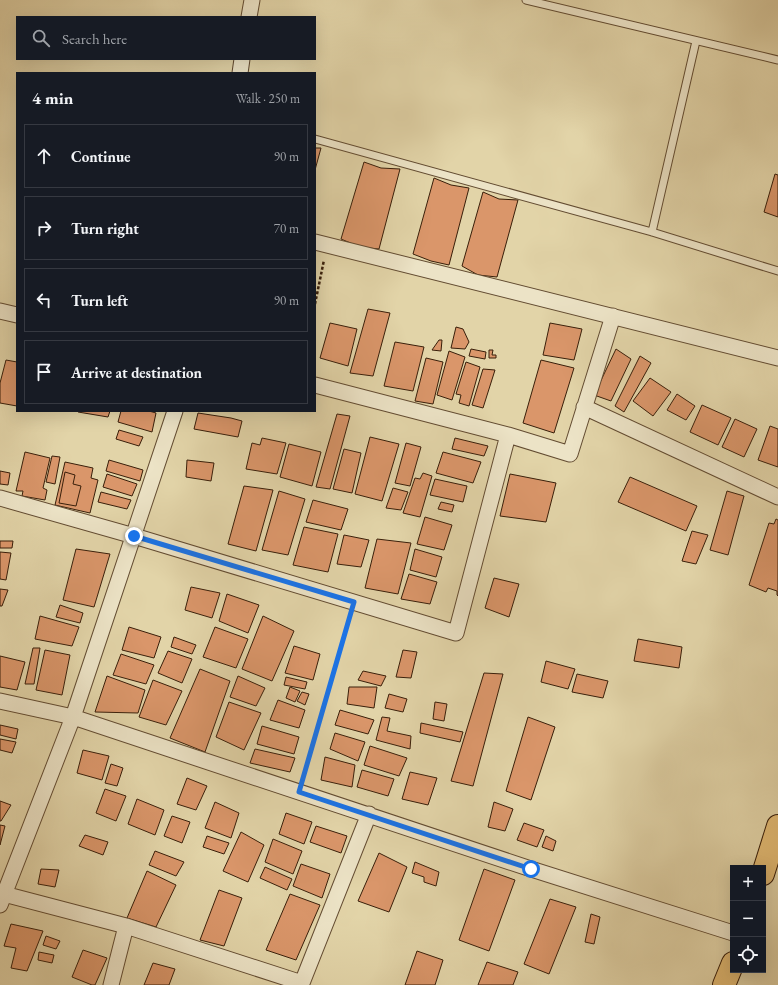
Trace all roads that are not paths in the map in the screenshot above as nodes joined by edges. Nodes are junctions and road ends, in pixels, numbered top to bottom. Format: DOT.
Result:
graph roads {
  1 [pos="252,0"];
  2 [pos="526,0"];
  3 [pos="249,16"];
  4 [pos="696,40"];
  5 [pos="242,60"];
  6 [pos="778,60"];
  7 [pos="240,72"];
  8 [pos="316,140"];
  9 [pos="652,232"];
  10 [pos="321,243"];
  11 [pos="778,271"];
  12 [pos="0,311"];
  13 [pos="16,315"];
  14 [pos="613,316"];
  15 [pos="778,358"];
  16 [pos="316,385"];
  17 [pos="584,407"];
  18 [pos="175,412"];
  19 [pos="508,435"];
  20 [pos="778,497"];
  21 [pos="0,498"];
  22 [pos="134,536"];
  23 [pos="0,701"];
  24 [pos="73,718"];
  25 [pos="369,814"];
  26 [pos="777,833"];
  27 [pos="766,865"];
  28 [pos="1,897"];
  29 [pos="126,926"];
  30 [pos="730,932"];
  31 [pos="730,970"];
  32 [pos="304,984"];
  33 [pos="111,985"];
  34 [pos="724,985"];
  1 -- 3 [label="street"];
  2 -- 4 [label="lane"];
  4 -- 6 [label="lane"];
  4 -- 9 [label="lane"];
  5 -- 7 [label="street"];
  8 -- 9 [label="lane"];
  9 -- 11 [label="lane"];
  10 -- 14 [label="street"];
  12 -- 13 [label="street"];
  14 -- 15 [label="street"];
  14 -- 17 [label="street"];
  16 -- 19 [label="street"];
  17 -- 19 [label="street"];
  17 -- 20 [label="street"];
  18 -- 22 [label="street"];
  19 -- 22 [label="street"];
  21 -- 22 [label="street"];
  22 -- 24 [label="street"];
  23 -- 24 [label="street"];
  24 -- 25 [label="street"];
  24 -- 28 [label="street"];
  25 -- 30 [label="street"];
  25 -- 32 [label="street"];
  26 -- 27 [label="main road"];
  28 -- 29 [label="street"];
  29 -- 32 [label="street"];
  29 -- 33 [label="street"];
  31 -- 34 [label="main road"];
}
